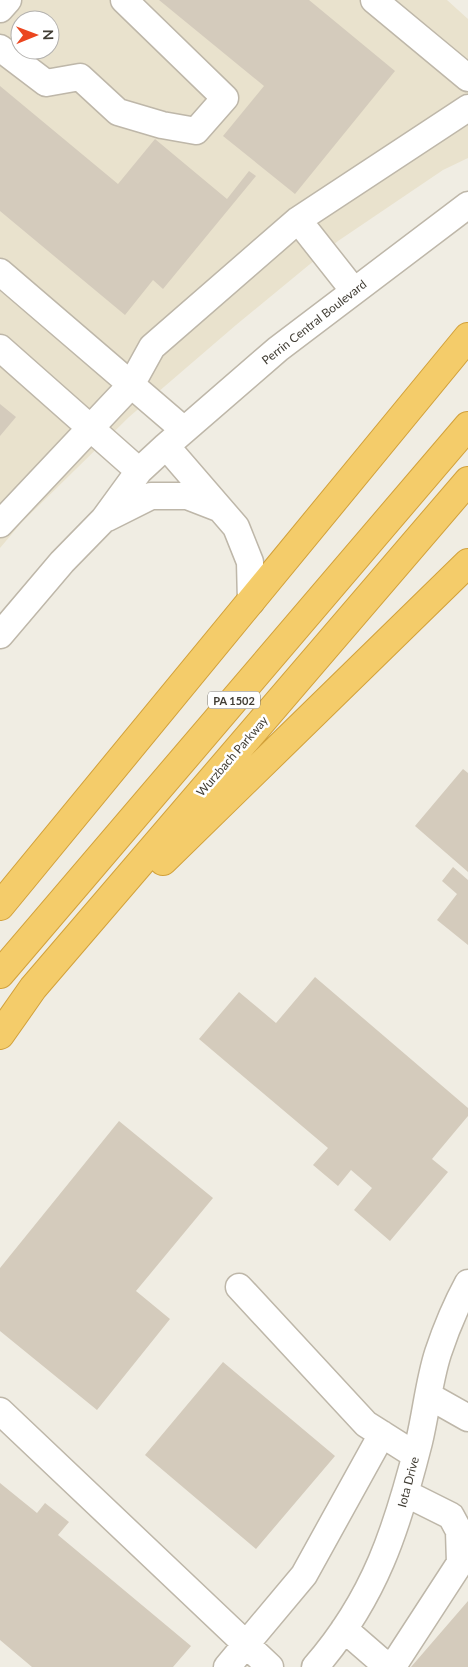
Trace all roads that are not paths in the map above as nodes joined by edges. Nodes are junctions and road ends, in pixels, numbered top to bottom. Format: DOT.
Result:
graph roads {
  1 [pos="8,0"];
  2 [pos="124,0"];
  3 [pos="374,0"];
  4 [pos="0,9"];
  5 [pos="0,48"];
  6 [pos="468,78"];
  7 [pos="468,108"];
  8 [pos="468,205"];
  9 [pos="298,220"];
  10 [pos="0,272"];
  11 [pos="354,291"];
  12 [pos="468,337"];
  13 [pos="0,348"];
  14 [pos="131,386"];
  15 [pos="468,426"];
  16 [pos="92,429"];
  17 [pos="175,438"];
  18 [pos="139,471"];
  19 [pos="468,481"];
  20 [pos="221,509"];
  21 [pos="104,519"];
  22 [pos="0,524"];
  23 [pos="468,563"];
  24 [pos="250,602"];
  25 [pos="0,635"];
  26 [pos="0,906"];
  27 [pos="0,974"];
  28 [pos="33,988"];
  29 [pos="0,1035"];
  30 [pos="468,1283"];
  31 [pos="239,1287"];
  32 [pos="429,1396"];
  33 [pos="0,1411"];
  34 [pos="468,1418"];
  35 [pos="382,1434"];
  36 [pos="415,1455"];
  37 [pos="405,1493"];
  38 [pos="344,1629"];
  39 [pos="246,1644"];
  40 [pos="227,1667"];
  41 [pos="270,1667"];
  42 [pos="315,1667"];
  1 -- 4 [label="street"];
  2 -- 5 [label="street"];
  3 -- 6 [label="street"];
  7 -- 9 [label="street"];
  8 -- 11 [label="street, Perrin Central Boulevard"];
  9 -- 11 [label="street"];
  9 -- 14 [label="street"];
  10 -- 14 [label="street"];
  11 -- 17 [label="street, Perrin Central Boulevard"];
  12 -- 24 [label="highway"];
  13 -- 16 [label="street"];
  14 -- 16 [label="street"];
  14 -- 17 [label="street"];
  15 -- 27 [label="highway, PA 1502"];
  16 -- 18 [label="street"];
  16 -- 22 [label="street"];
  17 -- 18 [label="street, Perrin Central Boulevard"];
  17 -- 20 [label="street"];
  18 -- 21 [label="street, Perrin Central Boulevard"];
  19 -- 28 [label="highway, Wurzbach Parkway / PA 1502"];
  20 -- 21 [label="street, Perrin Central Boulevard"];
  20 -- 24 [label="street"];
  21 -- 25 [label="street, Perrin Central Boulevard"];
  23 -- 28 [label="highway"];
  24 -- 26 [label="highway"];
  28 -- 29 [label="highway, Wurzbach Parkway / PA 1502"];
  30 -- 32 [label="street, Iota Drive"];
  31 -- 35 [label="street"];
  32 -- 34 [label="street"];
  32 -- 36 [label="street, Iota Drive"];
  33 -- 39 [label="street"];
  35 -- 36 [label="street"];
  35 -- 39 [label="street"];
  36 -- 37 [label="street, Iota Drive"];
  37 -- 38 [label="street, Iota Drive"];
  37 -- 38 [label="street"];
  38 -- 42 [label="street, Iota Drive"];
  39 -- 40 [label="street"];
  39 -- 41 [label="street"];
}
